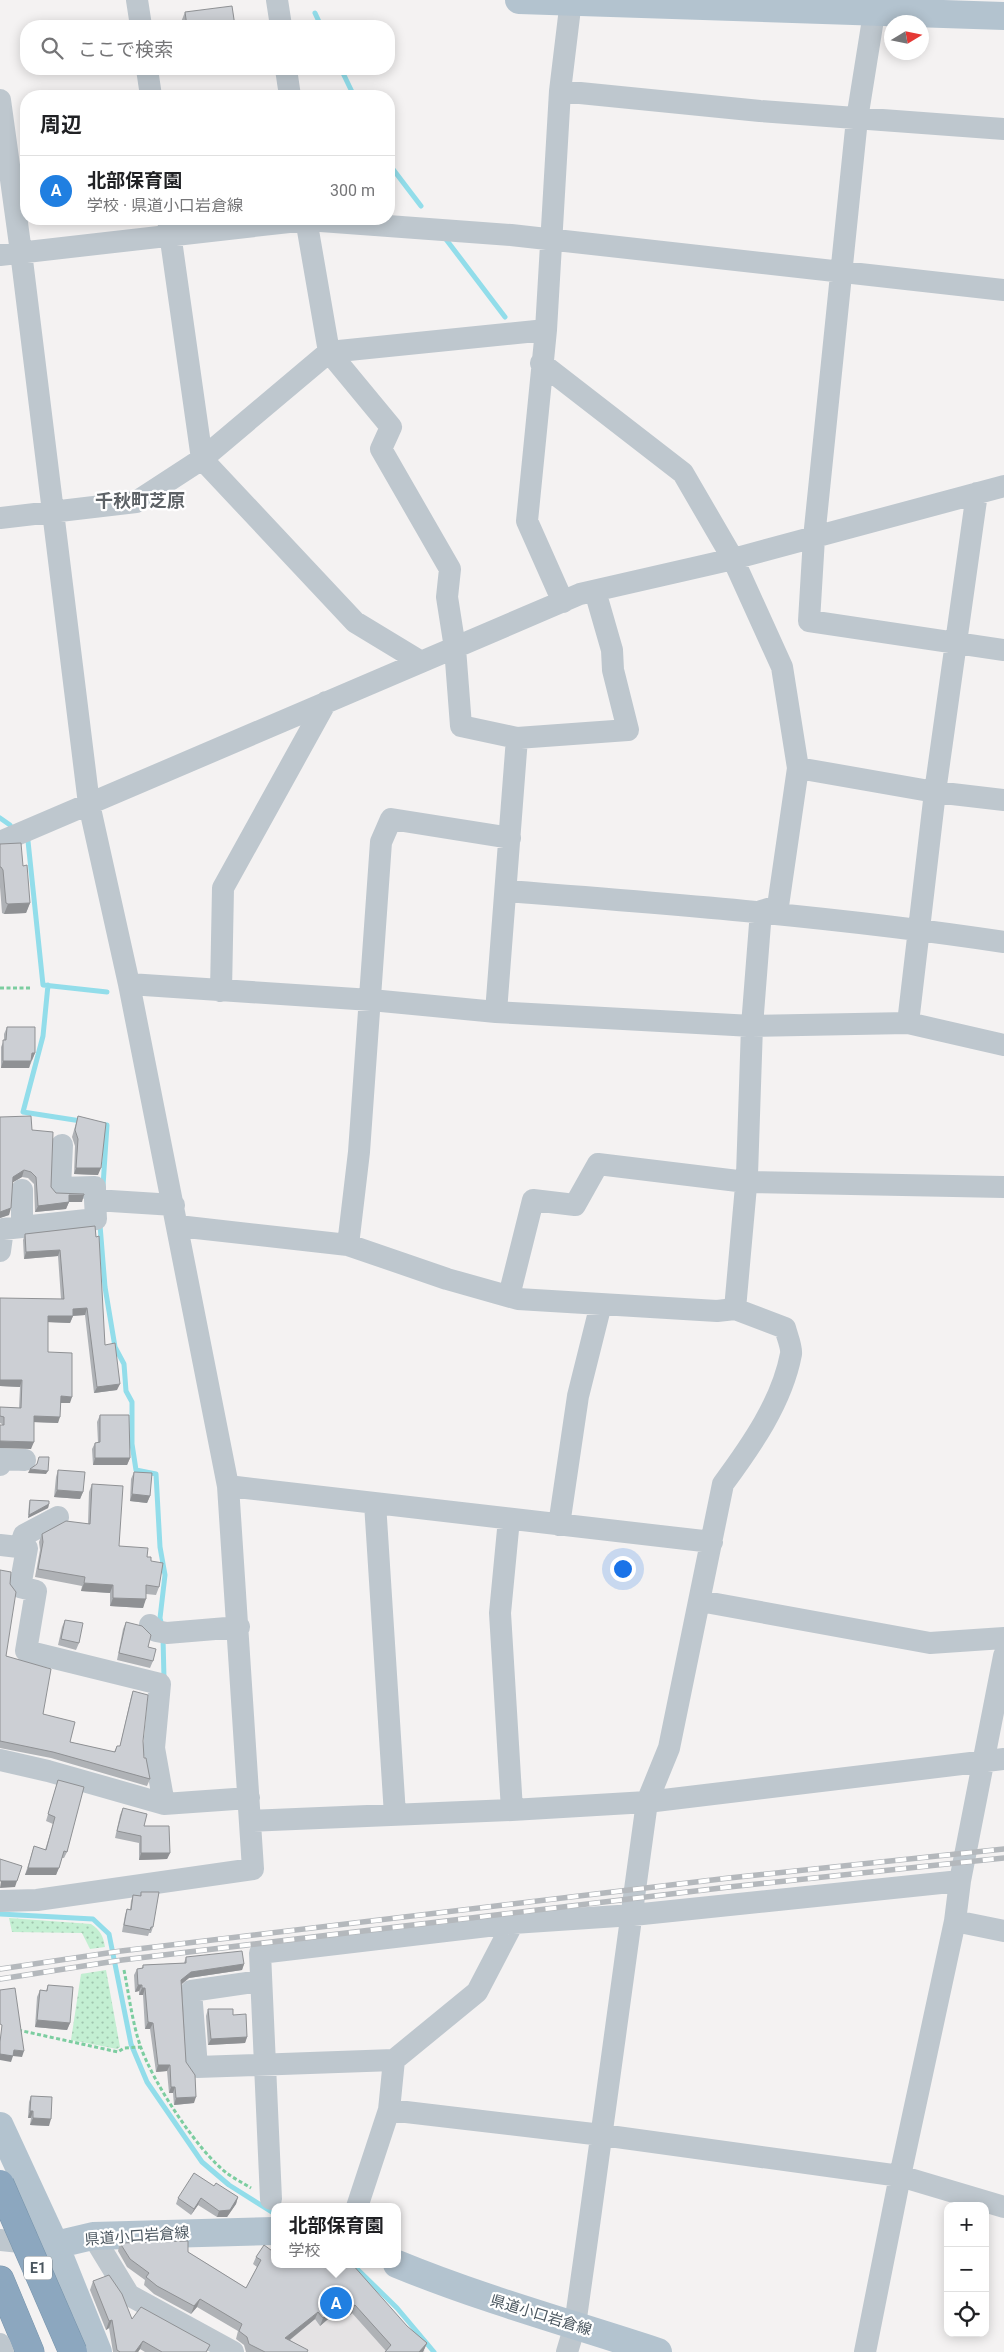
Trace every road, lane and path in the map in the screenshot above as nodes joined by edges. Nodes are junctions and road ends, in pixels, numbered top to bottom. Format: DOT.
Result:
graph roads {
  1 [pos="137,0"];
  2 [pos="277,0"];
  3 [pos="519,0"];
  4 [pos="571,1"];
  5 [pos="874,13"];
  6 [pos="1004,16"];
  7 [pos="140,20"];
  8 [pos="279,20"];
  9 [pos="148,75"];
  10 [pos="287,75"];
  11 [pos="150,90"];
  12 [pos="289,90"];
  13 [pos="560,91"];
  14 [pos="0,100"];
  15 [pos="857,119"];
  16 [pos="1004,130"];
  17 [pos="204,225"];
  18 [pos="308,225"];
  19 [pos="380,225"];
  20 [pos="169,227"];
  21 [pos="551,239"];
  22 [pos="11,254"];
  23 [pos="842,270"];
  24 [pos="1004,290"];
  25 [pos="546,330"];
  26 [pos="329,352"];
  27 [pos="541,363"];
  28 [pos="202,459"];
  29 [pos="1004,486"];
  30 [pos="978,493"];
  31 [pos="53,511"];
  32 [pos="0,518"];
  33 [pos="814,538"];
  34 [pos="732,559"];
  35 [pos="595,591"];
  36 [pos="563,602"];
  37 [pos="956,644"];
  38 [pos="455,648"];
  39 [pos="1004,650"];
  40 [pos="421,662"];
  41 [pos="326,702"];
  42 [pos="517,738"];
  43 [pos="798,768"];
  44 [pos="935,792"];
  45 [pos="1004,800"];
  46 [pos="89,804"];
  47 [pos="510,838"];
  48 [pos="0,842"];
  49 [pos="506,891"];
  50 [pos="762,911"];
  51 [pos="918,929"];
  52 [pos="1004,942"];
  53 [pos="129,984"];
  54 [pos="0,988"];
  55 [pos="30,988"];
  56 [pos="221,991"];
  57 [pos="371,1000"];
  58 [pos="496,1012"];
  59 [pos="908,1023"];
  60 [pos="752,1026"];
  61 [pos="1004,1045"];
  62 [pos="62,1145"];
  63 [pos="746,1182"];
  64 [pos="1004,1187"];
  65 [pos="22,1190"];
  66 [pos="95,1200"];
  67 [pos="176,1215"];
  68 [pos="22,1227"];
  69 [pos="348,1245"];
  70 [pos="0,1251"];
  71 [pos="509,1296"];
  72 [pos="601,1304"];
  73 [pos="735,1309"];
  74 [pos="25,1460"];
  75 [pos="0,1465"];
  76 [pos="228,1486"];
  77 [pos="375,1503"];
  78 [pos="58,1517"];
  79 [pos="509,1519"];
  80 [pos="559,1525"];
  81 [pos="712,1542"];
  82 [pos="10,1546"];
  83 [pos="700,1601"];
  84 [pos="238,1626"];
  85 [pos="158,1630"];
  86 [pos="1004,1638"];
  87 [pos="1004,1656"];
  88 [pos="0,1760"];
  89 [pos="994,1760"];
  90 [pos="249,1798"];
  91 [pos="647,1802"];
  92 [pos="164,1804"];
  93 [pos="512,1810"];
  94 [pos="395,1815"];
  95 [pos="250,1821"];
  96 [pos="960,1881"];
  97 [pos="0,1901"];
  98 [pos="633,1915"];
  99 [pos="955,1921"];
  100 [pos="513,1922"];
  101 [pos="1004,1931"];
  102 [pos="124,1970"];
  103 [pos="260,1981"];
  104 [pos="10,2028"];
  105 [pos="139,2047"];
  106 [pos="394,2060"];
  107 [pos="264,2064"];
  108 [pos="389,2110"];
  109 [pos="0,2126"];
  110 [pos="602,2135"];
  111 [pos="900,2176"];
  112 [pos="0,2184"];
  113 [pos="272,2200"];
  114 [pos="358,2203"];
  115 [pos="1004,2207"];
  116 [pos="271,2231"];
  117 [pos="93,2236"];
  118 [pos="0,2240"];
  119 [pos="54,2245"];
  120 [pos="401,2266"];
  121 [pos="0,2280"];
  122 [pos="575,2325"];
  123 [pos="0,2344"];
  124 [pos="3,2352"];
  125 [pos="30,2352"];
  126 [pos="73,2352"];
  127 [pos="98,2352"];
  128 [pos="233,2352"];
  129 [pos="567,2352"];
  130 [pos="658,2352"];
  131 [pos="865,2352"];
  1 -- 7 [label="street"];
  2 -- 8 [label="street"];
  3 -- 4 [label="main road"];
  4 -- 5 [label="main road"];
  4 -- 13 [label="street"];
  5 -- 6 [label="main road"];
  5 -- 15 [label="street"];
  9 -- 11 [label="street"];
  10 -- 12 [label="street"];
  13 -- 15 [label="street"];
  13 -- 21 [label="street"];
  14 -- 22 [label="street"];
  15 -- 16 [label="street"];
  15 -- 23 [label="street"];
  17 -- 20 [label="street"];
  18 -- 26 [label="street"];
  19 -- 21 [label="street"];
  20 -- 22 [label="street"];
  20 -- 28 [label="street"];
  21 -- 23 [label="street"];
  21 -- 25 [label="street"];
  22 -- 31 [label="street"];
  23 -- 24 [label="street"];
  23 -- 33 [label="street"];
  25 -- 26 [label="street"];
  25 -- 27 [label="street"];
  26 -- 28 [label="street"];
  26 -- 38 [label="street"];
  27 -- 34 [label="street"];
  27 -- 36 [label="street"];
  28 -- 31 [label="street"];
  28 -- 40 [label="street"];
  29 -- 30 [label="street"];
  30 -- 33 [label="street"];
  30 -- 37 [label="street"];
  31 -- 32 [label="street"];
  31 -- 46 [label="street"];
  33 -- 34 [label="street"];
  33 -- 37 [label="street"];
  34 -- 35 [label="street"];
  34 -- 43 [label="street"];
  35 -- 36 [label="street"];
  35 -- 42 [label="street"];
  36 -- 38 [label="street"];
  37 -- 39 [label="street"];
  37 -- 44 [label="street"];
  38 -- 40 [label="street"];
  38 -- 42 [label="street"];
  40 -- 41 [label="street"];
  41 -- 46 [label="street"];
  41 -- 56 [label="street"];
  42 -- 47 [label="street"];
  43 -- 44 [label="street"];
  43 -- 50 [label="street"];
  44 -- 45 [label="street"];
  44 -- 51 [label="street"];
  46 -- 48 [label="street"];
  46 -- 53 [label="street"];
  47 -- 49 [label="street"];
  47 -- 57 [label="street"];
  49 -- 50 [label="street"];
  49 -- 58 [label="street"];
  50 -- 51 [label="street"];
  50 -- 60 [label="street"];
  51 -- 52 [label="street"];
  51 -- 59 [label="street"];
  53 -- 56 [label="street"];
  53 -- 67 [label="street"];
  54 -- 55 [label="path"];
  56 -- 57 [label="street"];
  57 -- 58 [label="street"];
  57 -- 69 [label="street"];
  58 -- 60 [label="street"];
  59 -- 60 [label="street"];
  59 -- 61 [label="street"];
  60 -- 63 [label="street"];
  62 -- 66 [label="street"];
  63 -- 64 [label="street"];
  63 -- 71 [label="street"];
  63 -- 73 [label="street"];
  65 -- 68 [label="street"];
  66 -- 67 [label="street"];
  66 -- 68 [label="street"];
  67 -- 69 [label="street"];
  67 -- 76 [label="street"];
  68 -- 70 [label="street"];
  69 -- 71 [label="street"];
  71 -- 72 [label="street"];
  72 -- 73 [label="street"];
  72 -- 80 [label="street"];
  73 -- 81 [label="street"];
  74 -- 75 [label="street"];
  76 -- 77 [label="street"];
  76 -- 84 [label="street"];
  77 -- 79 [label="street"];
  77 -- 94 [label="street"];
  78 -- 82 [label="street"];
  79 -- 80 [label="street"];
  79 -- 93 [label="street"];
  80 -- 81 [label="street"];
  81 -- 83 [label="street"];
  82 -- 92 [label="street"];
  83 -- 86 [label="street"];
  83 -- 91 [label="street"];
  84 -- 85 [label="street"];
  84 -- 90 [label="street"];
  87 -- 89 [label="street"];
  88 -- 92 [label="street"];
  89 -- 91 [label="street"];
  89 -- 96 [label="street"];
  90 -- 92 [label="street"];
  90 -- 95 [label="street"];
  91 -- 93 [label="street"];
  91 -- 98 [label="street"];
  93 -- 94 [label="street"];
  94 -- 95 [label="street"];
  95 -- 97 [label="street"];
  96 -- 98 [label="street"];
  96 -- 99 [label="street"];
  98 -- 100 [label="street"];
  98 -- 110 [label="street"];
  99 -- 101 [label="street"];
  99 -- 111 [label="street"];
  100 -- 103 [label="street"];
  100 -- 106 [label="street"];
  102 -- 105 [label="path"];
  103 -- 107 [label="street"];
  103 -- 107 [label="street"];
  104 -- 105 [label="path"];
  105 -- 113 [label="path"];
  106 -- 107 [label="street"];
  106 -- 108 [label="street"];
  107 -- 113 [label="street"];
  108 -- 110 [label="street"];
  108 -- 114 [label="street"];
  109 -- 119 [label="main road"];
  110 -- 111 [label="street"];
  110 -- 122 [label="street"];
  111 -- 115 [label="street"];
  111 -- 131 [label="street"];
  112 -- 126 [label="highway, E1, bridge"];
  116 -- 117 [label="main road, 県道小口岩倉線"];
  117 -- 119 [label="main road, 県道小口岩倉線"];
  117 -- 128 [label="street"];
  118 -- 119 [label="street"];
  119 -- 127 [label="main road"];
  120 -- 122 [label="main road, 県道小口岩倉線"];
  121 -- 125 [label="highway"];
  122 -- 129 [label="street"];
  122 -- 130 [label="main road, 県道小口岩倉線"];
  123 -- 124 [label="street"];
}
